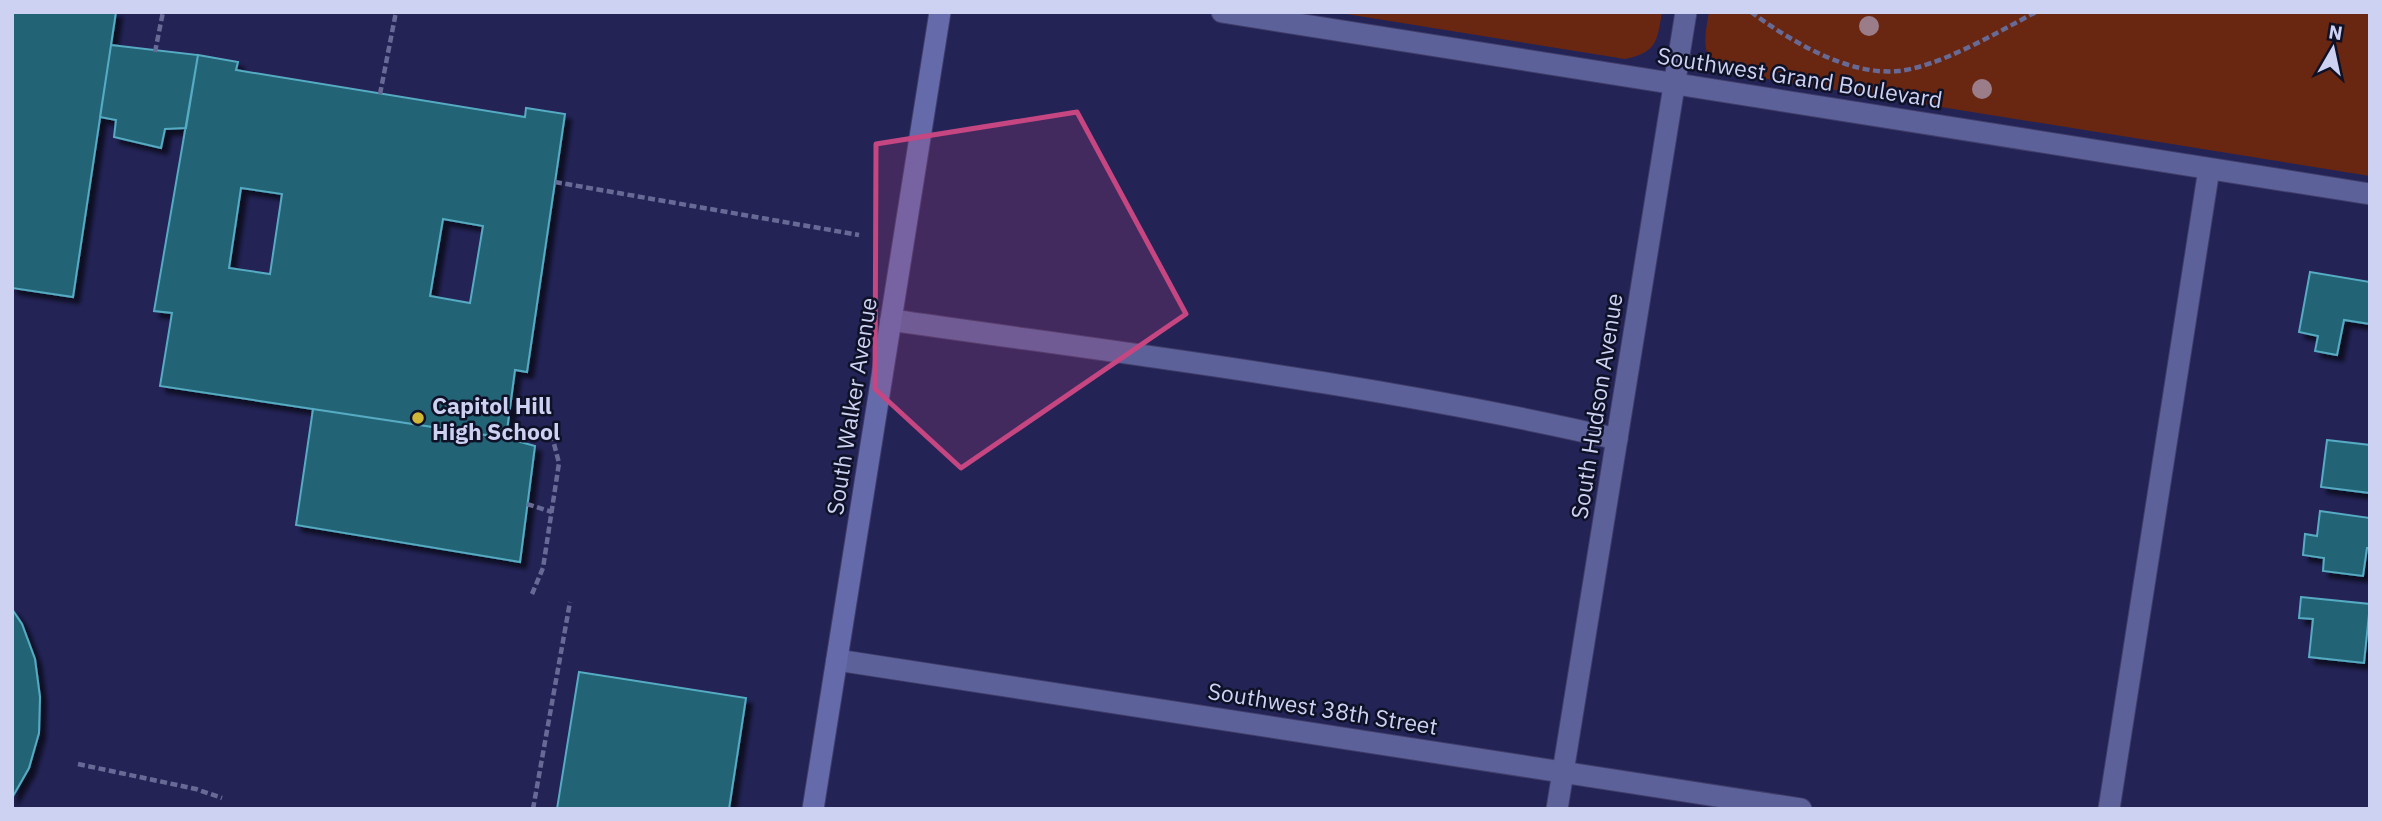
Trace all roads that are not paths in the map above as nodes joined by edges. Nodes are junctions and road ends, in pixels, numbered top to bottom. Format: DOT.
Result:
graph roads {
  1 [pos="940,12"];
  2 [pos="1222,12"];
  3 [pos="1686,12"];
  4 [pos="1674,83"];
  5 [pos="2209,169"];
  6 [pos="2370,194"];
  7 [pos="891,320"];
  8 [pos="1617,439"];
  9 [pos="837,660"];
  10 [pos="1563,771"];
  11 [pos="813,809"];
  12 [pos="1558,809"];
  13 [pos="1801,809"];
  14 [pos="2109,809"];
  1 -- 7 [label="main road, South Walker Avenue"];
  2 -- 4 [label="street, Southwest Grand Boulevard"];
  3 -- 4 [label="street, South Hudson Avenue"];
  4 -- 5 [label="street, Southwest Grand Boulevard"];
  4 -- 8 [label="street, South Hudson Avenue"];
  5 -- 6 [label="street, Southwest Grand Boulevard"];
  5 -- 14 [label="street"];
  7 -- 8 [label="street"];
  7 -- 9 [label="main road, South Walker Avenue"];
  8 -- 10 [label="street, South Hudson Avenue"];
  9 -- 10 [label="street, Southwest 38th Street"];
  9 -- 11 [label="main road, South Walker Avenue"];
  10 -- 12 [label="street, South Hudson Avenue"];
  10 -- 13 [label="street, Southwest 38th Street"];
}
